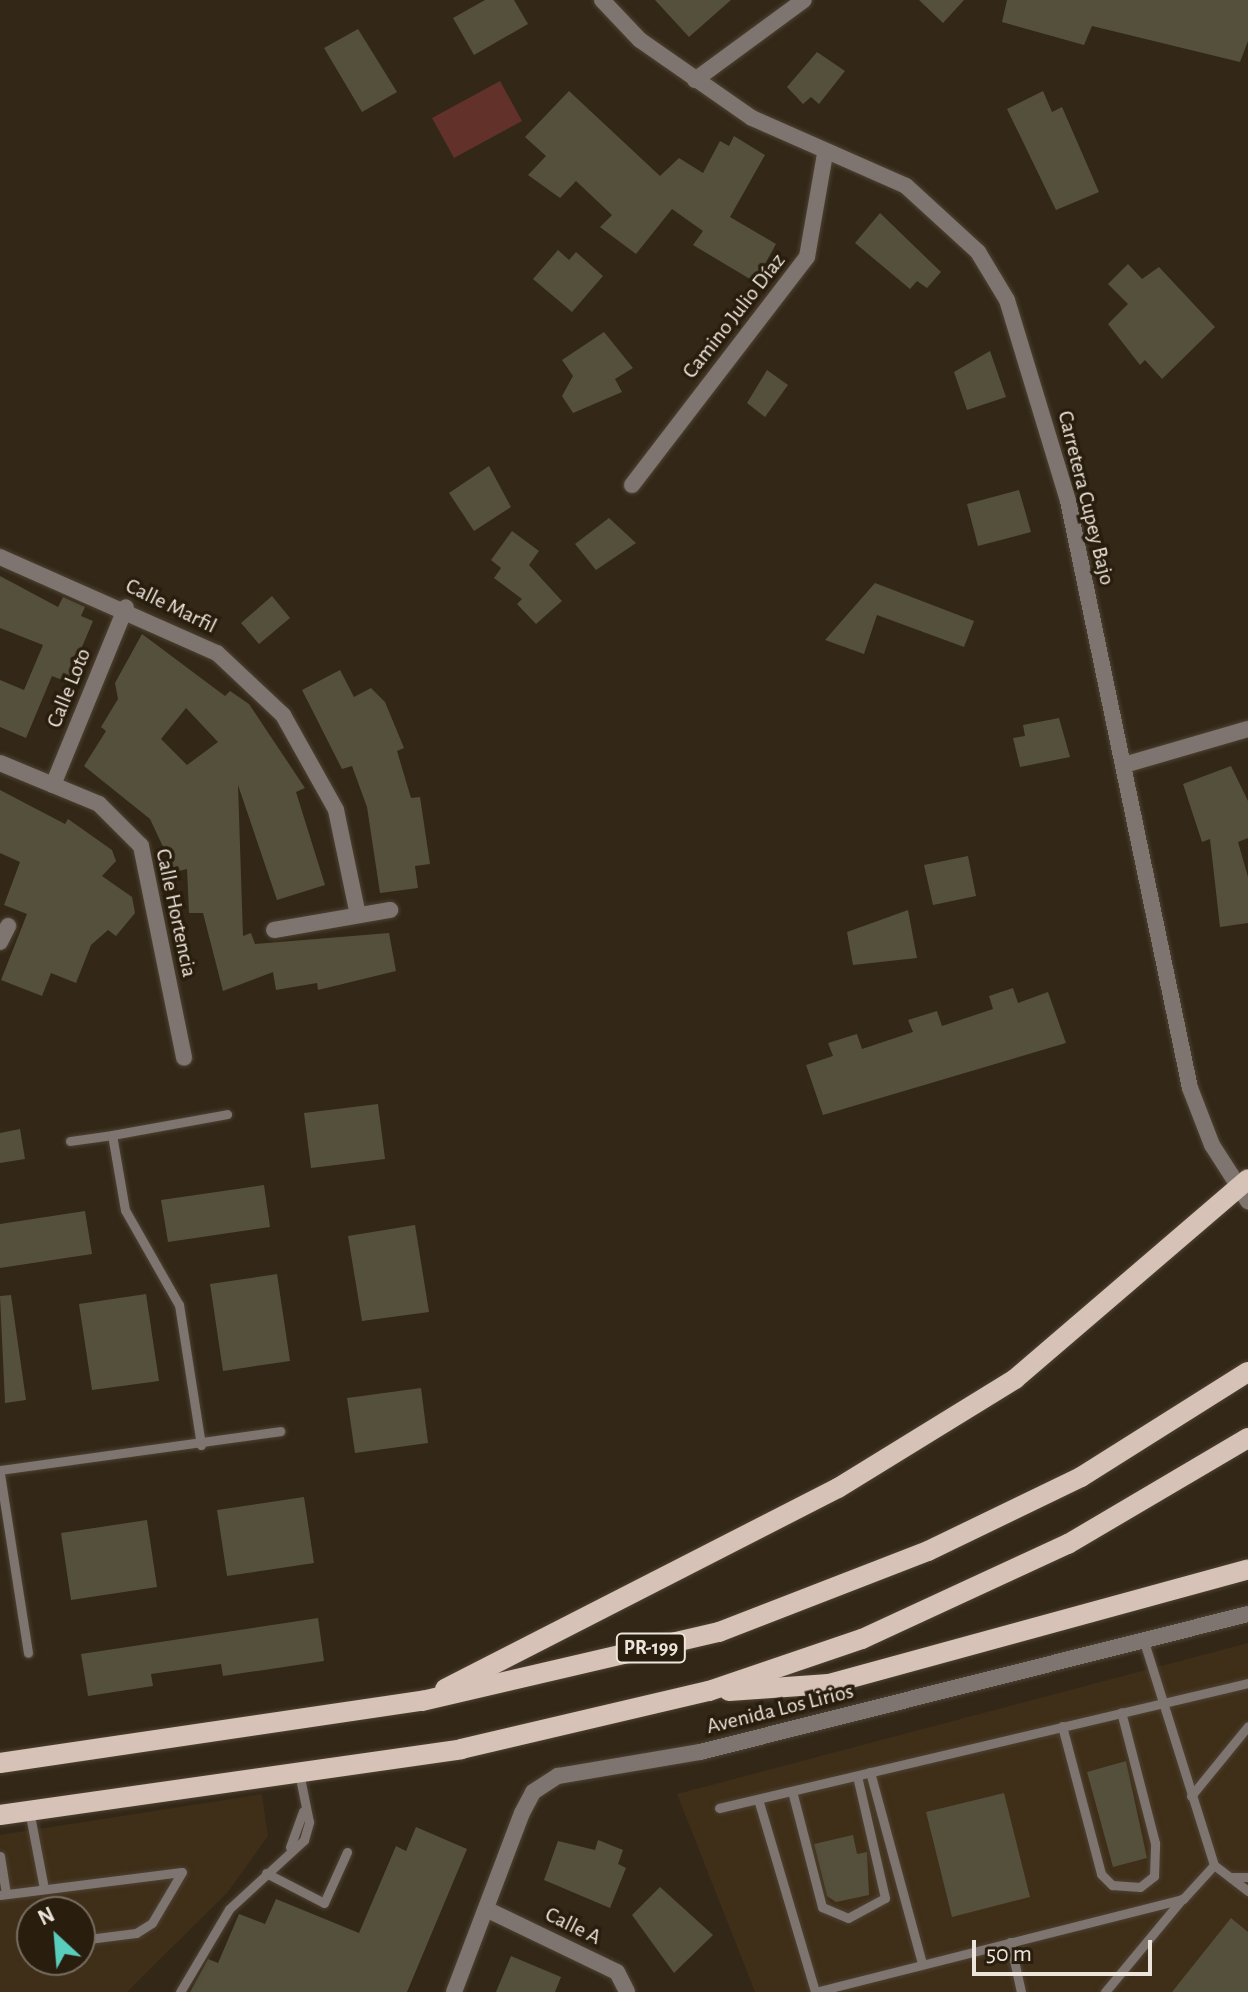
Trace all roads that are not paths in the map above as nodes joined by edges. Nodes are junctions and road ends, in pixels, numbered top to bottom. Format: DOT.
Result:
graph roads {
  1 [pos="602,0"];
  2 [pos="804,0"];
  3 [pos="695,80"];
  4 [pos="825,154"];
  5 [pos="632,485"];
  6 [pos="0,557"];
  7 [pos="126,607"];
  8 [pos="1248,729"];
  9 [pos="0,763"];
  10 [pos="1124,765"];
  11 [pos="53,785"];
  12 [pos="390,910"];
  13 [pos="358,915"];
  14 [pos="8,926"];
  15 [pos="274,930"];
  16 [pos="0,942"];
  17 [pos="184,1058"];
  18 [pos="227,1114"];
  19 [pos="112,1135"];
  20 [pos="70,1141"];
  21 [pos="1244,1189"];
  22 [pos="1248,1372"];
  23 [pos="280,1431"];
  24 [pos="1248,1438"];
  25 [pos="201,1445"];
  26 [pos="0,1472"];
  27 [pos="1248,1569"];
  28 [pos="1248,1614"];
  29 [pos="1143,1639"];
  30 [pos="28,1653"];
  31 [pos="1248,1683"];
  32 [pos="709,1691"];
  33 [pos="422,1701"];
  34 [pos="1161,1702"];
  35 [pos="1121,1712"];
  36 [pos="1062,1726"];
  37 [pos="1248,1726"];
  38 [pos="0,1763"];
  39 [pos="298,1769"];
  40 [pos="870,1772"];
  41 [pos="857,1776"];
  42 [pos="792,1791"];
  43 [pos="1191,1796"];
  44 [pos="758,1799"];
  45 [pos="719,1808"];
  46 [pos="29,1810"];
  47 [pos="303,1811"];
  48 [pos="0,1815"];
  49 [pos="290,1847"];
  50 [pos="347,1852"];
  51 [pos="0,1856"];
  52 [pos="1214,1865"];
  53 [pos="266,1873"];
  54 [pos="1230,1877"];
  55 [pos="1248,1877"];
  56 [pos="44,1889"];
  57 [pos="1248,1891"];
  58 [pos="3,1894"];
  59 [pos="1183,1899"];
  60 [pos="488,1910"];
  61 [pos="96,1938"];
  62 [pos="1010,1942"];
  63 [pos="922,1963"];
  64 [pos="180,1992"];
  65 [pos="454,1992"];
  66 [pos="627,1992"];
  67 [pos="815,1992"];
  68 [pos="1021,1992"];
  69 [pos="1105,1992"];
  1 -- 3 [label="street, Carretera Cupey Bajo"];
  2 -- 3 [label="street"];
  3 -- 4 [label="street, Carretera Cupey Bajo"];
  4 -- 5 [label="street, Camino Julio Díaz"];
  4 -- 10 [label="street, Carretera Cupey Bajo"];
  6 -- 7 [label="street, Calle Marfil"];
  7 -- 11 [label="street, Calle Loto"];
  7 -- 13 [label="street, Calle Marfil"];
  8 -- 10 [label="street"];
  9 -- 11 [label="street, Calle Hortencia"];
  10 -- 21 [label="street, Carretera Cupey Bajo"];
  11 -- 17 [label="street, Calle Hortencia"];
  12 -- 13 [label="street"];
  13 -- 15 [label="street"];
  14 -- 16 [label="street"];
  18 -- 19 [label="lane"];
  19 -- 20 [label="lane"];
  19 -- 25 [label="lane"];
  21 -- 33 [label="main road"];
  22 -- 33 [label="main road, PR-199"];
  23 -- 25 [label="lane"];
  24 -- 32 [label="main road, PR-199"];
  25 -- 26 [label="lane"];
  26 -- 30 [label="lane"];
  27 -- 32 [label="main road"];
  28 -- 29 [label="street, Avenida Los Lirios"];
  29 -- 34 [label="lane"];
  29 -- 60 [label="street, Avenida Los Lirios"];
  31 -- 34 [label="lane"];
  32 -- 39 [label="main road, PR-199"];
  33 -- 38 [label="main road, PR-199"];
  34 -- 35 [label="lane"];
  34 -- 43 [label="lane"];
  35 -- 36 [label="lane"];
  35 -- 36 [label="lane"];
  36 -- 40 [label="lane"];
  37 -- 43 [label="lane"];
  39 -- 46 [label="main road, PR-199"];
  39 -- 47 [label="lane"];
  40 -- 41 [label="lane"];
  40 -- 63 [label="lane"];
  41 -- 42 [label="lane"];
  41 -- 42 [label="lane"];
  42 -- 44 [label="lane"];
  43 -- 52 [label="lane"];
  44 -- 45 [label="lane"];
  44 -- 67 [label="lane"];
  46 -- 48 [label="main road, PR-199"];
  46 -- 56 [label="lane"];
  47 -- 49 [label="lane"];
  47 -- 49 [label="lane"];
  49 -- 53 [label="lane"];
  50 -- 53 [label="lane"];
  51 -- 58 [label="lane"];
  52 -- 54 [label="lane"];
  52 -- 59 [label="lane"];
  53 -- 64 [label="lane"];
  54 -- 55 [label="lane"];
  54 -- 57 [label="lane"];
  56 -- 58 [label="lane"];
  56 -- 61 [label="lane"];
  59 -- 62 [label="lane"];
  59 -- 69 [label="lane"];
  60 -- 65 [label="street, Avenida Los Lirios"];
  60 -- 66 [label="street, Calle A"];
  62 -- 63 [label="lane"];
  62 -- 68 [label="lane"];
  63 -- 67 [label="lane"];
}
